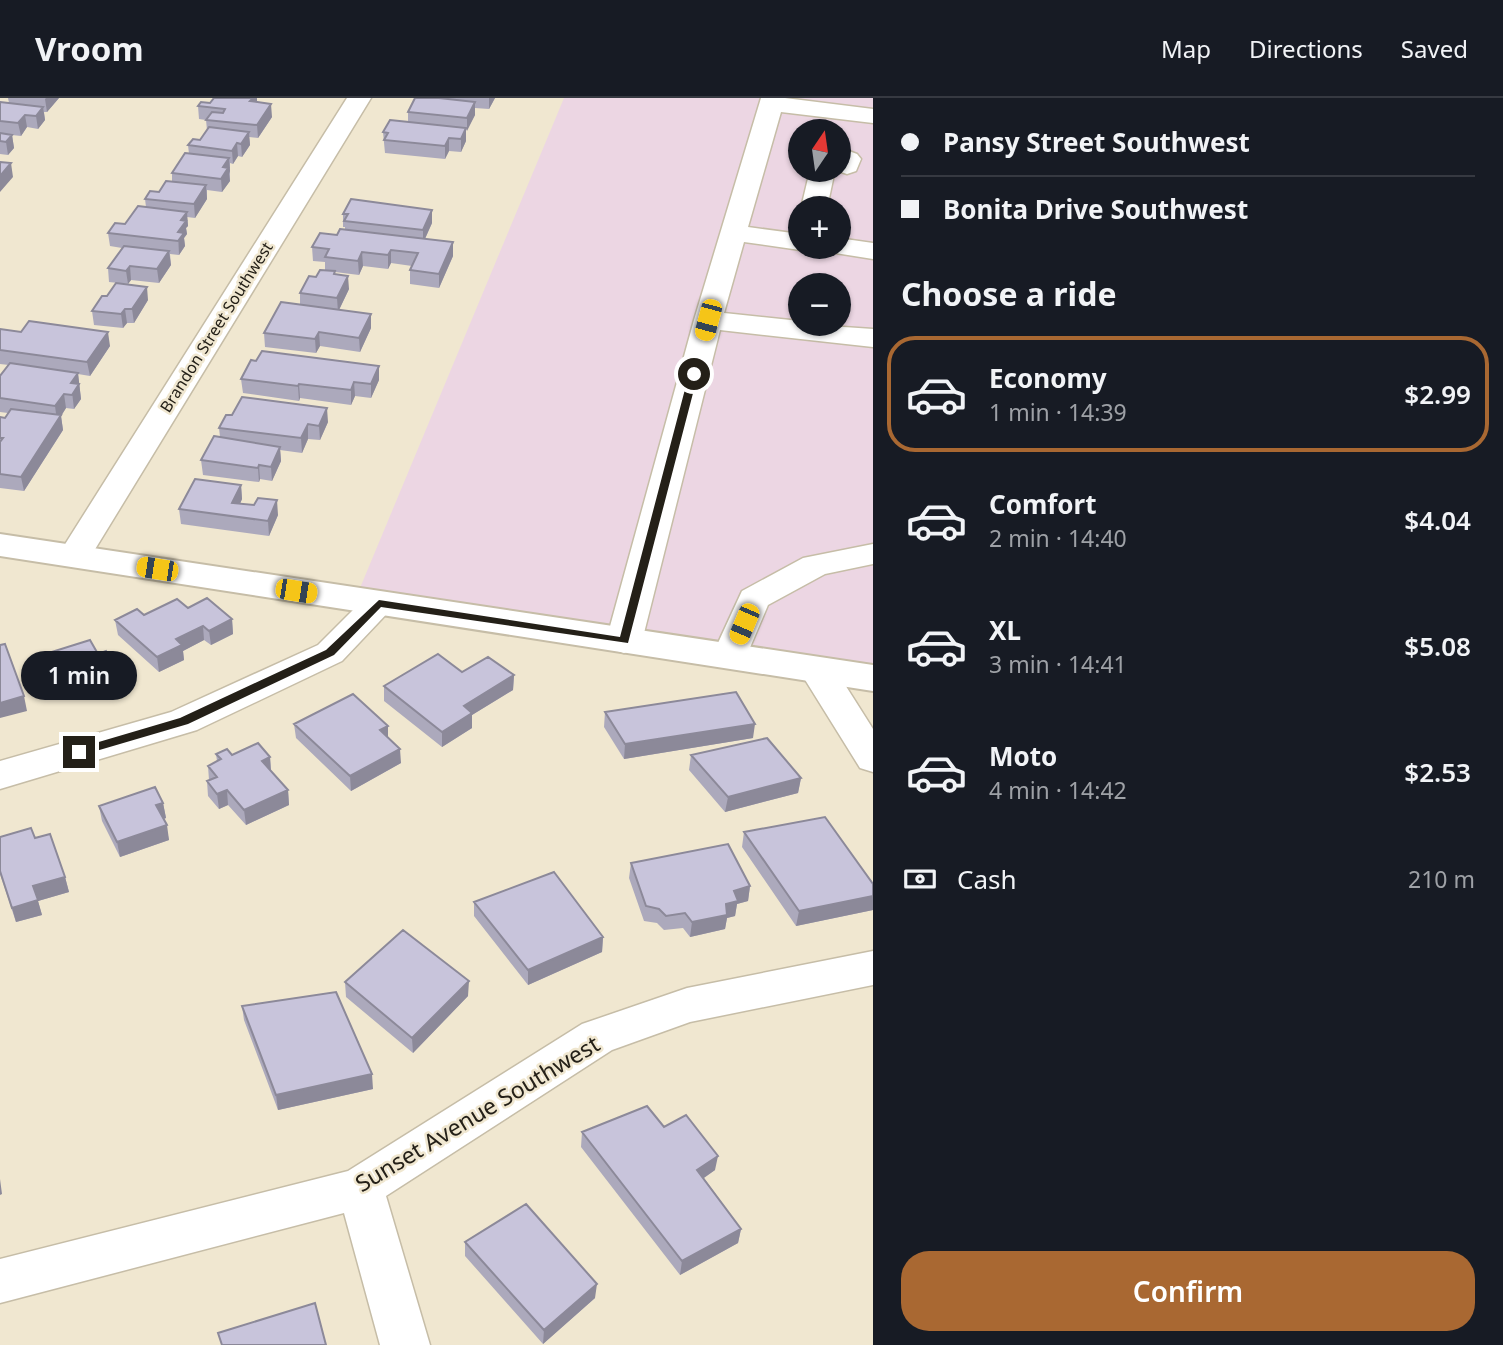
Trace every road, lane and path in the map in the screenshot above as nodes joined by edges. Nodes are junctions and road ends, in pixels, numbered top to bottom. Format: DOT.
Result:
graph roads {
  1 [pos="359,98"];
  2 [pos="868,98"];
  3 [pos="873,99"];
  4 [pos="772,101"];
  5 [pos="834,114"];
  6 [pos="873,116"];
  7 [pos="734,233"];
  8 [pos="788,240"];
  9 [pos="851,248"];
  10 [pos="873,251"];
  11 [pos="708,320"];
  12 [pos="873,338"];
  13 [pos="0,545"];
  14 [pos="873,554"];
  15 [pos="74,557"];
  16 [pos="379,604"];
  17 [pos="624,641"];
  18 [pos="730,656"];
  19 [pos="817,670"];
  20 [pos="873,678"];
  21 [pos="873,759"];
  22 [pos="0,775"];
  23 [pos="873,968"];
  24 [pos="360,1188"];
  25 [pos="0,1281"];
  26 [pos="405,1345"];
  1 -- 15 [label="street, Brandon Street Southwest"];
  2 -- 3 [label="street"];
  4 -- 5 [label="street"];
  4 -- 7 [label="street"];
  5 -- 6 [label="street"];
  7 -- 8 [label="street"];
  7 -- 11 [label="street"];
  9 -- 10 [label="street"];
  11 -- 12 [label="street"];
  11 -- 17 [label="street"];
  13 -- 15 [label="main road"];
  14 -- 18 [label="street"];
  15 -- 16 [label="main road"];
  16 -- 17 [label="main road"];
  16 -- 22 [label="street"];
  17 -- 18 [label="main road"];
  18 -- 19 [label="main road"];
  19 -- 20 [label="main road"];
  19 -- 21 [label="street"];
  23 -- 24 [label="street, Sunset Avenue Southwest"];
  24 -- 25 [label="street, Sunset Avenue Southwest"];
  24 -- 26 [label="street"];
}
